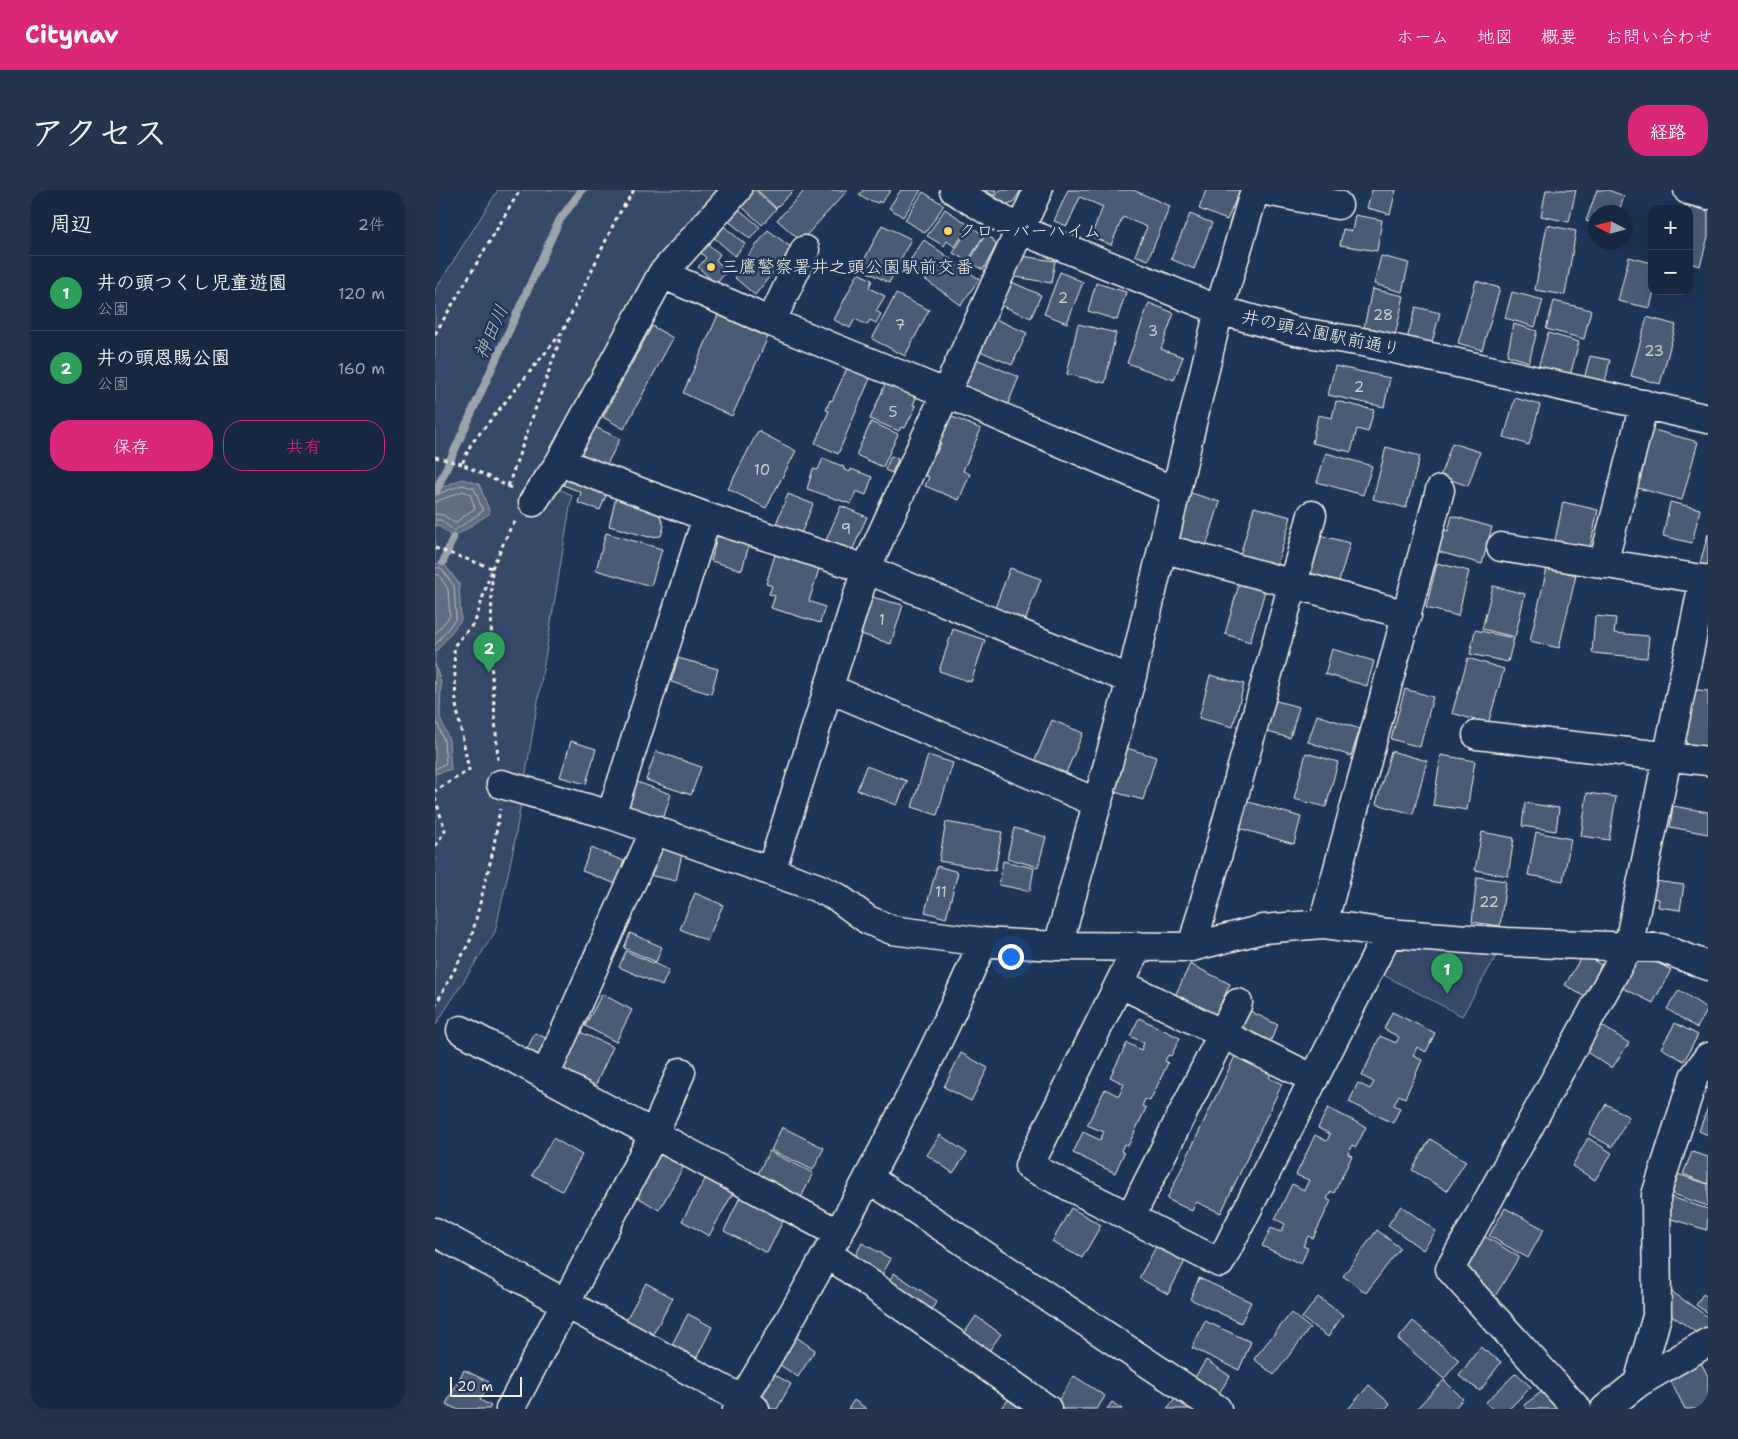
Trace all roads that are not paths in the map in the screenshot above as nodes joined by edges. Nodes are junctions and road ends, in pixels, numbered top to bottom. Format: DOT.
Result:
graph roads {
  1 [pos="737,190"];
  2 [pos="954,190"];
  3 [pos="1038,190"];
  4 [pos="1255,190"];
  5 [pos="1263,190"];
  6 [pos="1688,190"];
  7 [pos="1708,195"];
  8 [pos="1338,206"];
  9 [pos="1018,229"];
  10 [pos="805,250"];
  11 [pos="662,274"];
  12 [pos="1219,310"];
  13 [pos="771,322"];
  14 [pos="945,393"];
  15 [pos="1644,404"];
  16 [pos="1708,419"];
  17 [pos="560,462"];
  18 [pos="1440,490"];
  19 [pos="1174,492"];
  20 [pos="533,502"];
  21 [pos="717,512"];
  22 [pos="1312,515"];
  23 [pos="1501,547"];
  24 [pos="1162,548"];
  25 [pos="1603,564"];
  26 [pos="866,569"];
  27 [pos="1706,580"];
  28 [pos="1292,585"];
  29 [pos="1407,615"];
  30 [pos="1131,680"];
  31 [pos="828,688"];
  32 [pos="1477,735"];
  33 [pos="1668,757"];
  34 [pos="1708,761"];
  35 [pos="501,784"];
  36 [pos="1097,803"];
  37 [pos="611,815"];
  38 [pos="655,830"];
  39 [pos="771,872"];
  40 [pos="1323,924"];
  41 [pos="1388,933"];
  42 [pos="983,942"];
  43 [pos="1058,946"];
  44 [pos="1139,946"];
  45 [pos="1191,947"];
  46 [pos="1628,948"];
  47 [pos="1708,966"];
  48 [pos="1121,984"];
  49 [pos="1237,1002"];
  50 [pos="461,1030"];
  51 [pos="1221,1034"];
  52 [pos="1708,1057"];
  53 [pos="681,1072"];
  54 [pos="545,1076"];
  55 [pos="1314,1079"];
  56 [pos="653,1136"];
  57 [pos="868,1178"];
  58 [pos="1130,1218"];
  59 [pos="435,1232"];
  60 [pos="833,1244"];
  61 [pos="565,1303"];
  62 [pos="1708,1342"];
  63 [pos="1639,1383"];
  64 [pos="745,1406"];
  65 [pos="510,1409"];
  66 [pos="1047,1409"];
  67 [pos="1217,1409"];
  68 [pos="1577,1409"];
  69 [pos="1605,1409"];
  1 -- 11 [label="street"];
  2 -- 9 [label="street, 井の頭公園駅前通り"];
  3 -- 9 [label="street"];
  4 -- 12 [label="street"];
  5 -- 8 [label="street"];
  6 -- 7 [label="street"];
  9 -- 12 [label="street, 井の頭公園駅前通り"];
  9 -- 14 [label="street"];
  10 -- 13 [label="street"];
  11 -- 13 [label="street"];
  11 -- 17 [label="street"];
  12 -- 15 [label="street, 井の頭公園駅前通り"];
  12 -- 19 [label="street"];
  13 -- 14 [label="street"];
  14 -- 19 [label="street"];
  14 -- 26 [label="street"];
  15 -- 16 [label="street, 井の頭公園駅前通り"];
  15 -- 25 [label="street"];
  17 -- 20 [label="street"];
  17 -- 21 [label="street"];
  18 -- 29 [label="street"];
  19 -- 24 [label="street"];
  21 -- 26 [label="street"];
  21 -- 37 [label="street"];
  22 -- 28 [label="street"];
  23 -- 25 [label="street"];
  24 -- 28 [label="street"];
  24 -- 30 [label="street"];
  25 -- 27 [label="street"];
  26 -- 30 [label="street"];
  26 -- 31 [label="street"];
  27 -- 33 [label="street"];
  28 -- 29 [label="street"];
  28 -- 45 [label="street"];
  29 -- 40 [label="street"];
  30 -- 36 [label="street"];
  31 -- 36 [label="street"];
  31 -- 39 [label="street"];
  32 -- 33 [label="street"];
  33 -- 34 [label="street"];
  33 -- 46 [label="street"];
  35 -- 37 [label="street"];
  36 -- 43 [label="street"];
  37 -- 38 [label="street"];
  38 -- 39 [label="street"];
  38 -- 54 [label="street"];
  39 -- 42 [label="street"];
  40 -- 41 [label="street"];
  40 -- 45 [label="street"];
  41 -- 46 [label="street"];
  41 -- 55 [label="street"];
  42 -- 43 [label="street"];
  42 -- 57 [label="street"];
  43 -- 44 [label="street"];
  44 -- 45 [label="street"];
  44 -- 48 [label="street"];
  46 -- 47 [label="street"];
  46 -- 68 [label="street"];
  48 -- 51 [label="street"];
  48 -- 58 [label="street"];
  49 -- 51 [label="street"];
  50 -- 54 [label="street"];
  51 -- 55 [label="street"];
  51 -- 58 [label="street"];
  52 -- 63 [label="street"];
  53 -- 56 [label="street"];
  54 -- 56 [label="street"];
  55 -- 58 [label="street"];
  56 -- 60 [label="street"];
  56 -- 61 [label="street"];
  57 -- 60 [label="street"];
  57 -- 67 [label="street"];
  59 -- 61 [label="street"];
  60 -- 64 [label="street"];
  60 -- 66 [label="street"];
  61 -- 64 [label="street"];
  61 -- 65 [label="street"];
  62 -- 63 [label="street"];
  63 -- 69 [label="street"];
}
